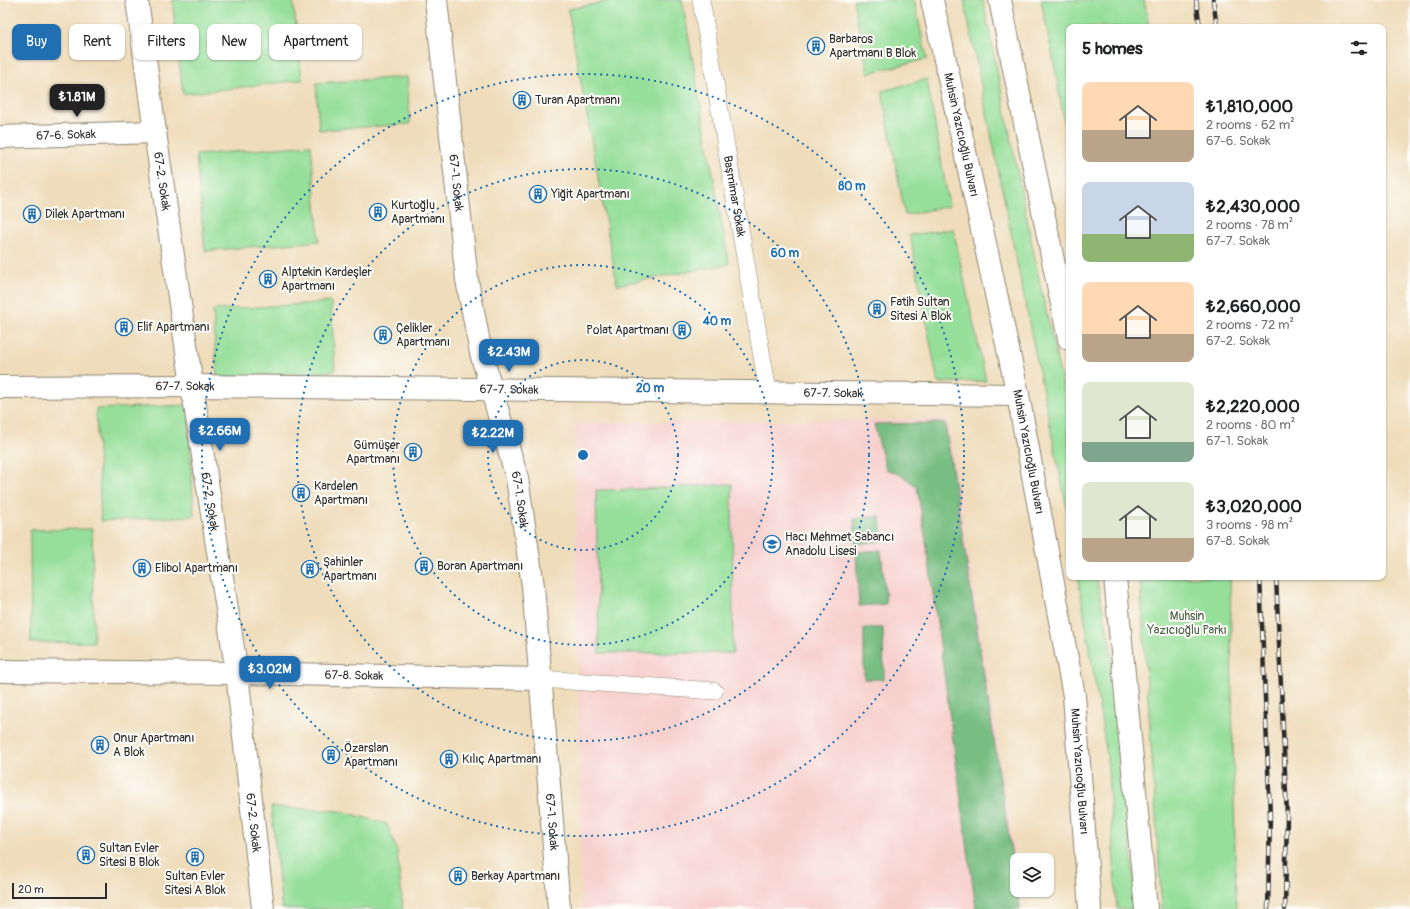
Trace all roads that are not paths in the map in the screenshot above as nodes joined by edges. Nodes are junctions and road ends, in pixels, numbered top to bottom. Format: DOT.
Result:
graph roads {
  1 [pos="137,0"];
  2 [pos="436,0"];
  3 [pos="701,0"];
  4 [pos="932,0"];
  5 [pos="1000,0"];
  6 [pos="155,132"];
  7 [pos="0,137"];
  8 [pos="1066,324"];
  9 [pos="192,386"];
  10 [pos="0,387"];
  11 [pos="491,389"];
  12 [pos="768,392"];
  13 [pos="1018,396"];
  14 [pos="1115,580"];
  15 [pos="0,671"];
  16 [pos="237,673"];
  17 [pos="541,679"];
  18 [pos="714,691"];
  19 [pos="264,909"];
  20 [pos="559,909"];
  21 [pos="1090,909"];
  22 [pos="1146,909"];
  1 -- 6 [label="street, 67-2. Sokak"];
  2 -- 11 [label="street, 67-1. Sokak"];
  3 -- 12 [label="lane, Başmimar Sokak"];
  4 -- 13 [label="street, Muhsin Yazıcıoğlu Bulvarı"];
  5 -- 8 [label="street"];
  6 -- 7 [label="street, 67-6. Sokak"];
  6 -- 9 [label="street, 67-2. Sokak"];
  9 -- 10 [label="street, 67-7. Sokak"];
  9 -- 11 [label="street, 67-7. Sokak"];
  9 -- 16 [label="street, 67-2. Sokak"];
  11 -- 12 [label="street, 67-7. Sokak"];
  11 -- 17 [label="street, 67-1. Sokak"];
  12 -- 13 [label="street, 67-7. Sokak"];
  13 -- 21 [label="street, Muhsin Yazıcıoğlu Bulvarı"];
  14 -- 22 [label="street"];
  15 -- 16 [label="street, 67-8. Sokak"];
  16 -- 17 [label="street, 67-8. Sokak"];
  16 -- 19 [label="street, 67-2. Sokak"];
  17 -- 18 [label="lane"];
  17 -- 20 [label="street, 67-1. Sokak"];
}
